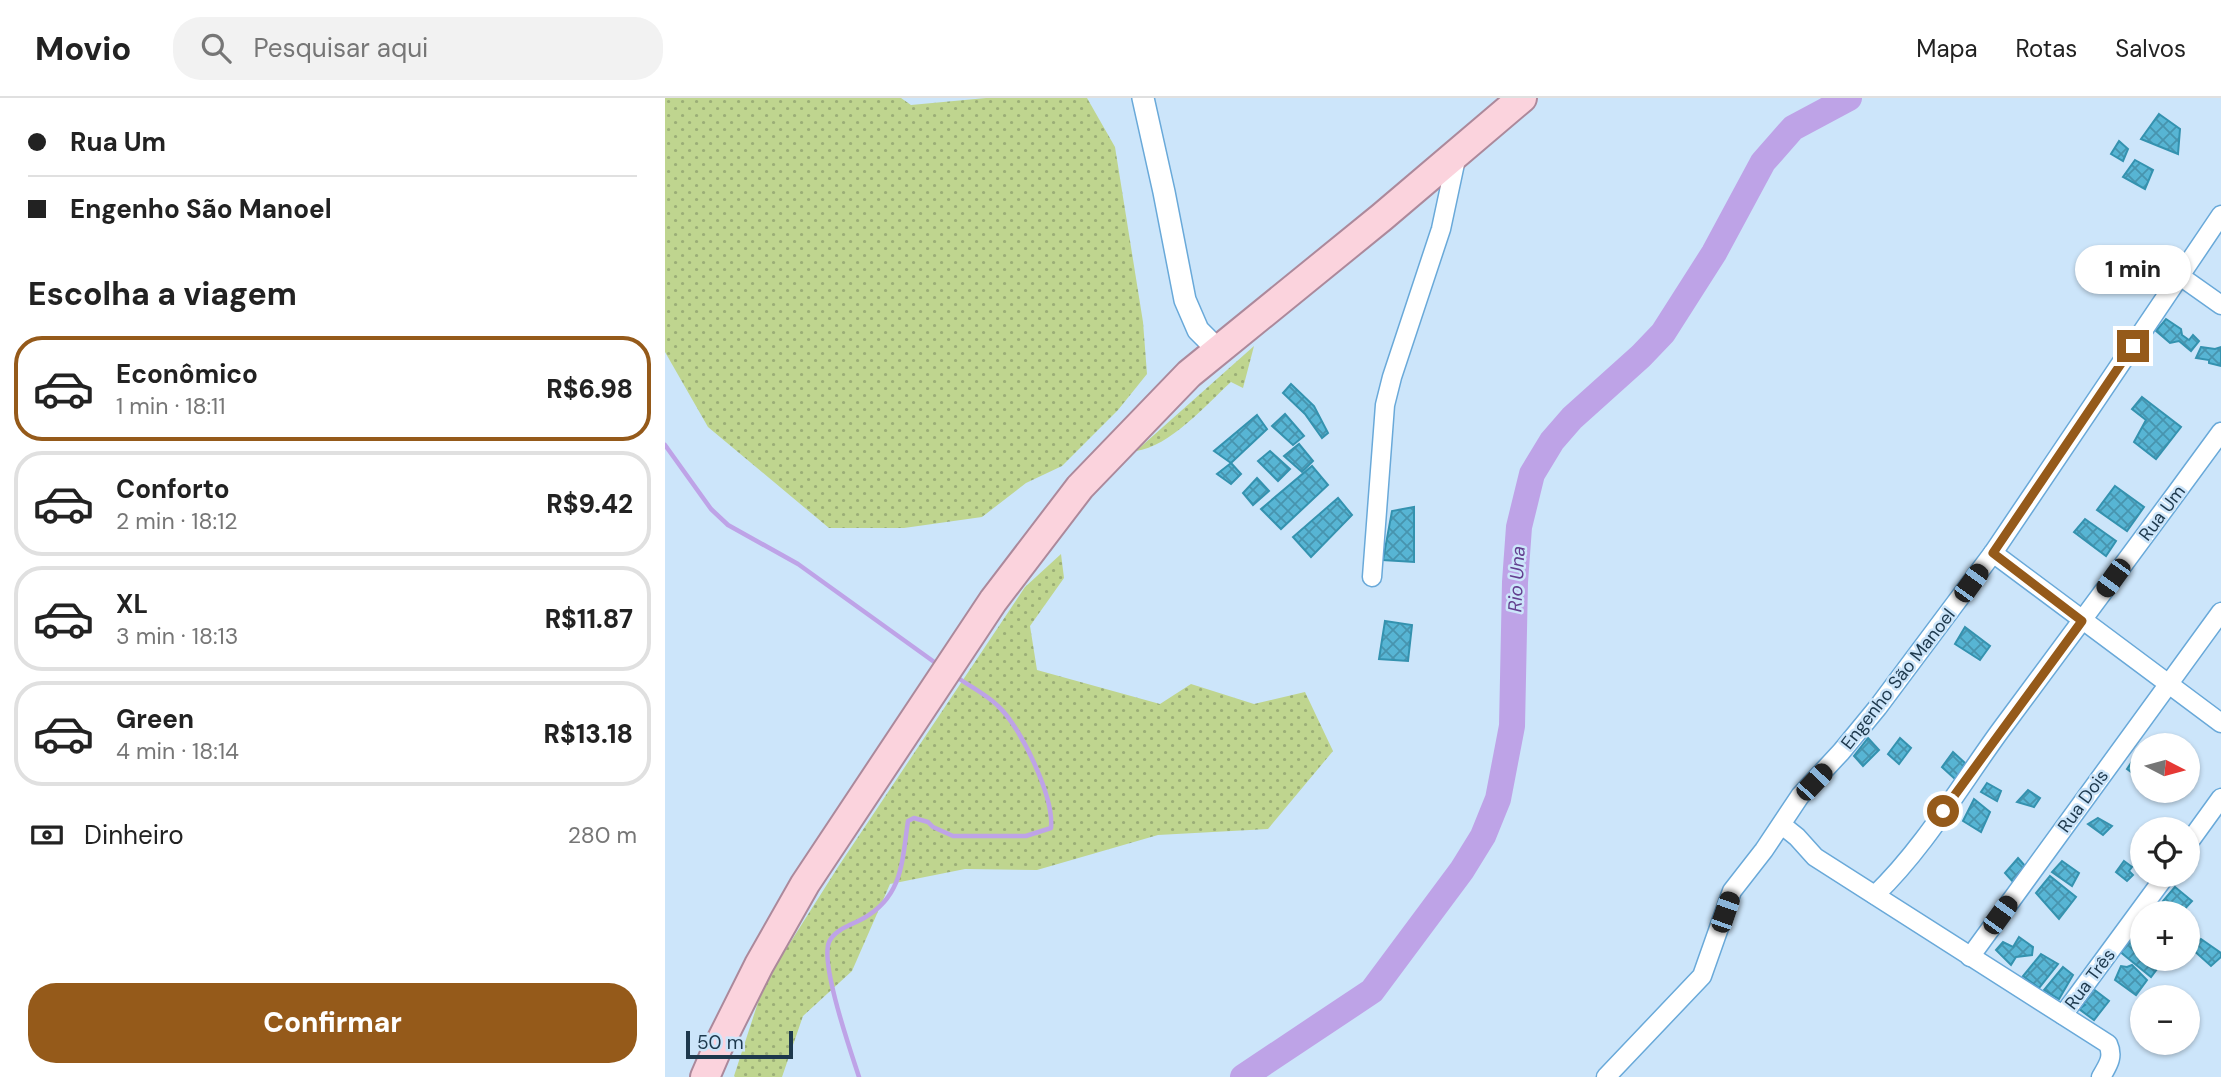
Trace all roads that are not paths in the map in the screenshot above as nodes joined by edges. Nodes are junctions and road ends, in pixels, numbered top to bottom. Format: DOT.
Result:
graph roads {
  1 [pos="1143,98"];
  2 [pos="1522,98"];
  3 [pos="1457,153"];
  4 [pos="2221,215"];
  5 [pos="2179,276"];
  6 [pos="2221,305"];
  7 [pos="1218,350"];
  8 [pos="2221,432"];
  9 [pos="1993,553"];
  10 [pos="1373,577"];
  11 [pos="2221,612"];
  12 [pos="2082,621"];
  13 [pos="2168,684"];
  14 [pos="2221,723"];
  15 [pos="2221,798"];
  16 [pos="1781,825"];
  17 [pos="2200,827"];
  18 [pos="2157,887"];
  19 [pos="1875,895"];
  20 [pos="1970,957"];
  21 [pos="2063,1015"];
  22 [pos="705,1077"];
  23 [pos="1606,1077"];
  24 [pos="2101,1077"];
  1 -- 7 [label="street"];
  2 -- 3 [label="main road"];
  3 -- 7 [label="main road"];
  3 -- 10 [label="street"];
  4 -- 5 [label="street, Engenho São Manoel"];
  5 -- 6 [label="street"];
  5 -- 9 [label="street, Engenho São Manoel"];
  7 -- 22 [label="main road"];
  8 -- 12 [label="street, Rua Um"];
  9 -- 12 [label="street"];
  9 -- 16 [label="street, Engenho São Manoel"];
  11 -- 13 [label="street, Rua Dois"];
  12 -- 13 [label="street"];
  12 -- 19 [label="street, Rua Um"];
  13 -- 14 [label="street"];
  13 -- 20 [label="street, Rua Dois"];
  15 -- 17 [label="street"];
  16 -- 19 [label="street"];
  16 -- 23 [label="street, Engenho São Manoel"];
  18 -- 21 [label="street, Rua Três"];
  19 -- 20 [label="street"];
  20 -- 21 [label="street"];
  21 -- 24 [label="street"];
}
